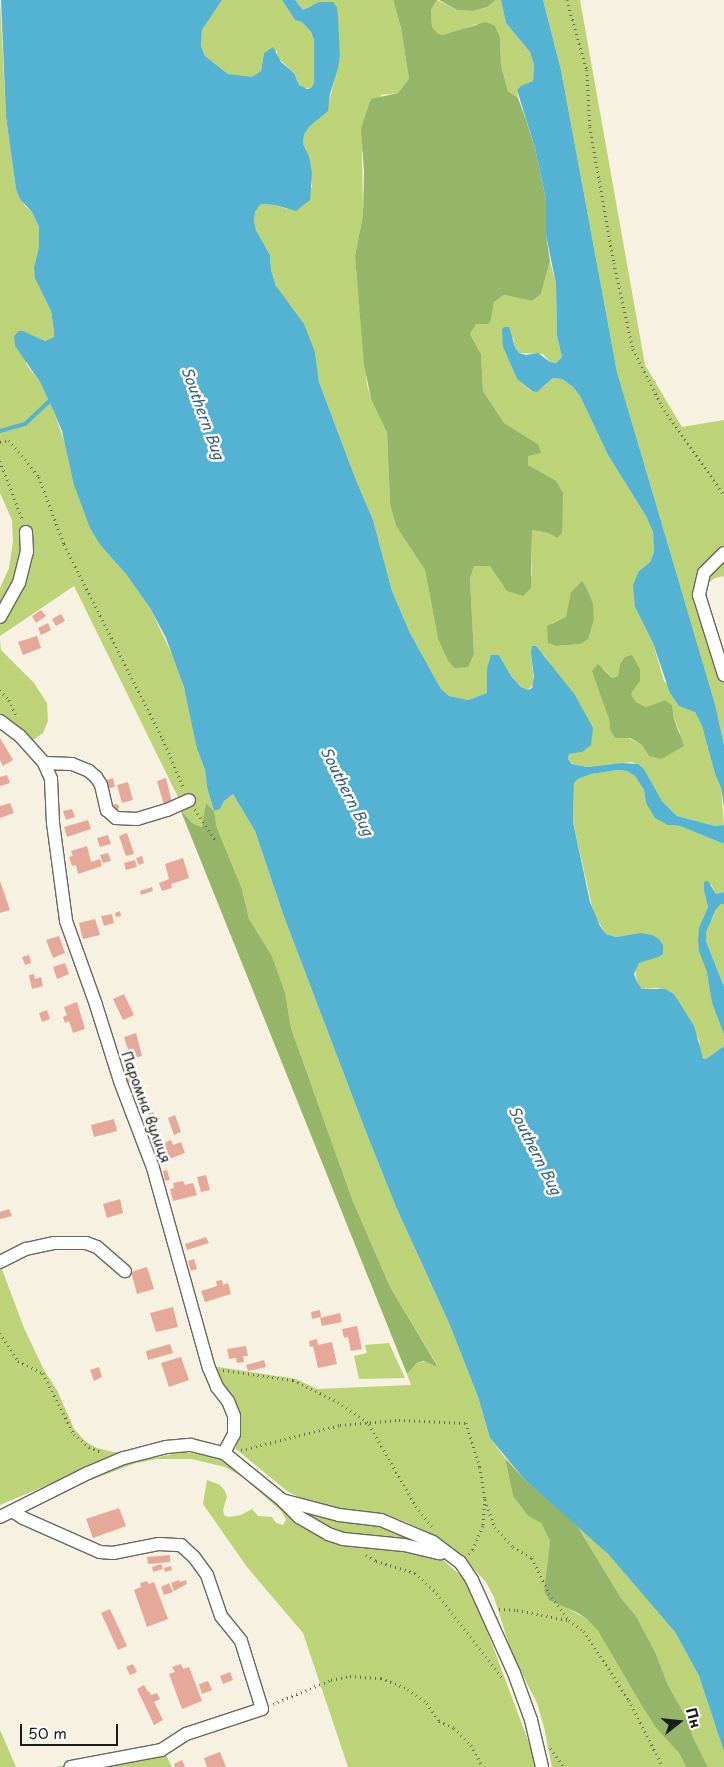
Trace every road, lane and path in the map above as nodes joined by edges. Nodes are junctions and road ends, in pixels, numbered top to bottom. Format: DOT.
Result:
graph roads {
  1 [pos="568,0"];
  2 [pos="0,442"];
  3 [pos="0,461"];
  4 [pos="724,495"];
  5 [pos="26,532"];
  6 [pos="724,553"];
  7 [pos="0,617"];
  8 [pos="724,675"];
  9 [pos="0,690"];
  10 [pos="0,721"];
  11 [pos="20,736"];
  12 [pos="44,763"];
  13 [pos="188,800"];
  14 [pos="216,840"];
  15 [pos="0,1262"];
  16 [pos="125,1271"];
  17 [pos="0,1333"];
  18 [pos="209,1368"];
  19 [pos="369,1424"];
  20 [pos="224,1453"];
  21 [pos="124,1458"];
  22 [pos="485,1499"];
  23 [pos="282,1500"];
  24 [pos="12,1511"];
  25 [pos="0,1517"];
  26 [pos="438,1534"];
  27 [pos="360,1551"];
  28 [pos="460,1562"];
  29 [pos="485,1609"];
  30 [pos="569,1620"];
  31 [pos="505,1682"];
  32 [pos="262,1708"];
  33 [pos="547,1742"];
  34 [pos="71,1767"];
  35 [pos="483,1767"];
  36 [pos="542,1767"];
  37 [pos="564,1767"];
  38 [pos="663,1767"];
  1 -- 4 [label="path"];
  2 -- 13 [label="path"];
  3 -- 5 [label="path"];
  5 -- 7 [label="street"];
  6 -- 8 [label="street"];
  9 -- 11 [label="path"];
  10 -- 11 [label="street, Паромна вулиця"];
  11 -- 12 [label="street, Паромна вулиця"];
  12 -- 13 [label="street"];
  12 -- 18 [label="street, Паромна вулиця"];
  13 -- 14 [label="path"];
  15 -- 16 [label="street"];
  17 -- 21 [label="path"];
  18 -- 19 [label="path"];
  18 -- 20 [label="street, Паромна вулиця"];
  19 -- 20 [label="path"];
  19 -- 22 [label="path"];
  19 -- 26 [label="path"];
  20 -- 21 [label="street"];
  20 -- 23 [label="street"];
  21 -- 24 [label="street"];
  22 -- 28 [label="path"];
  22 -- 30 [label="path"];
  23 -- 28 [label="street"];
  23 -- 28 [label="street"];
  24 -- 25 [label="street"];
  24 -- 32 [label="street"];
  27 -- 31 [label="path"];
  28 -- 29 [label="street"];
  29 -- 30 [label="path"];
  29 -- 36 [label="street"];
  30 -- 38 [label="path"];
  32 -- 34 [label="street"];
  32 -- 35 [label="path"];
  33 -- 37 [label="path"];
}
